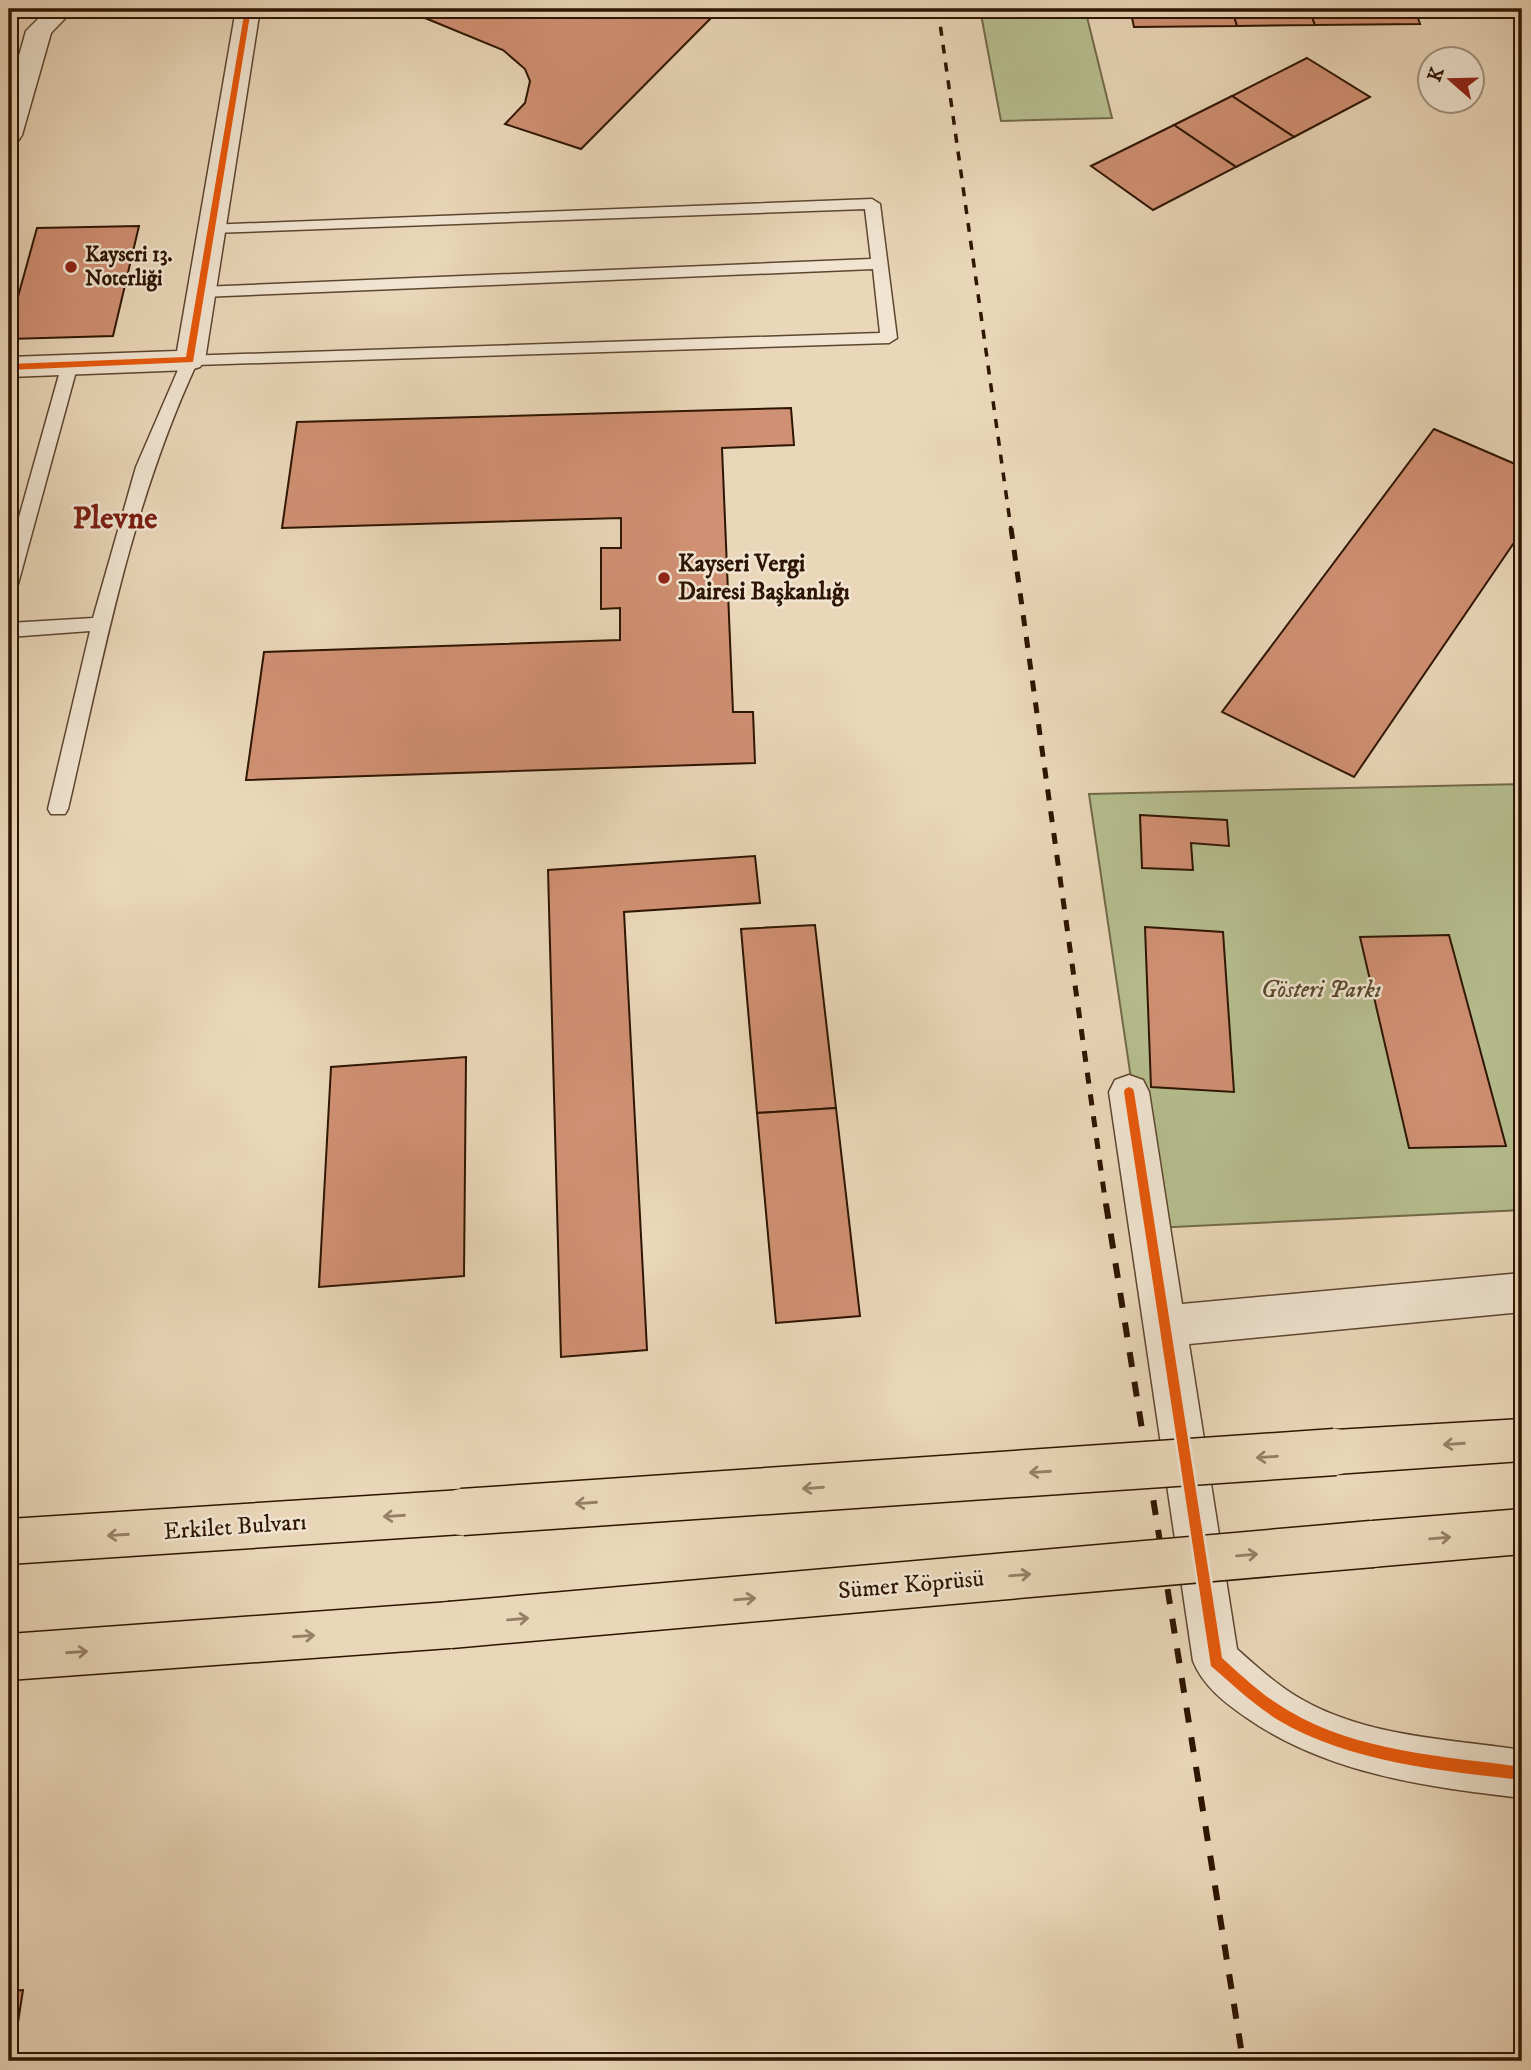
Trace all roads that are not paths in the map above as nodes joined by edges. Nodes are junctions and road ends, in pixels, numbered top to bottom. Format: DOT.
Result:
graph roads {
  1 [pos="62,9"];
  2 [pos="248,9"];
  3 [pos="39,32"];
  4 [pos="9,33"];
  5 [pos="9,135"];
  6 [pos="212,228"];
  7 [pos="880,264"];
  8 [pos="201,292"];
  9 [pos="190,359"];
  10 [pos="70,365"];
  11 [pos="9,367"];
  12 [pos="9,583"];
  13 [pos="103,624"];
  14 [pos="9,630"];
  15 [pos="58,809"];
  16 [pos="1129,1092"];
  17 [pos="1522,1292"];
  18 [pos="1164,1326"];
  19 [pos="1522,1440"];
  20 [pos="1522,1531"];
  21 [pos="9,1542"];
  22 [pos="9,1657"];
  23 [pos="1522,1774"];
  1 -- 3 [label="street"];
  2 -- 6 [label="street"];
  3 -- 4 [label="street"];
  3 -- 5 [label="street"];
  6 -- 7 [label="lane"];
  6 -- 8 [label="street"];
  7 -- 8 [label="lane"];
  7 -- 9 [label="lane"];
  8 -- 9 [label="street"];
  9 -- 10 [label="street"];
  9 -- 13 [label="lane"];
  10 -- 11 [label="street"];
  10 -- 12 [label="lane"];
  13 -- 14 [label="lane"];
  13 -- 15 [label="lane"];
  16 -- 18 [label="street"];
  17 -- 18 [label="street"];
  18 -- 23 [label="street"];
  19 -- 21 [label="main road, Erkilet Bulvarı, one-way, bridge"];
  22 -- 20 [label="main road, Sümer Köprüsü, one-way, bridge"];
}
